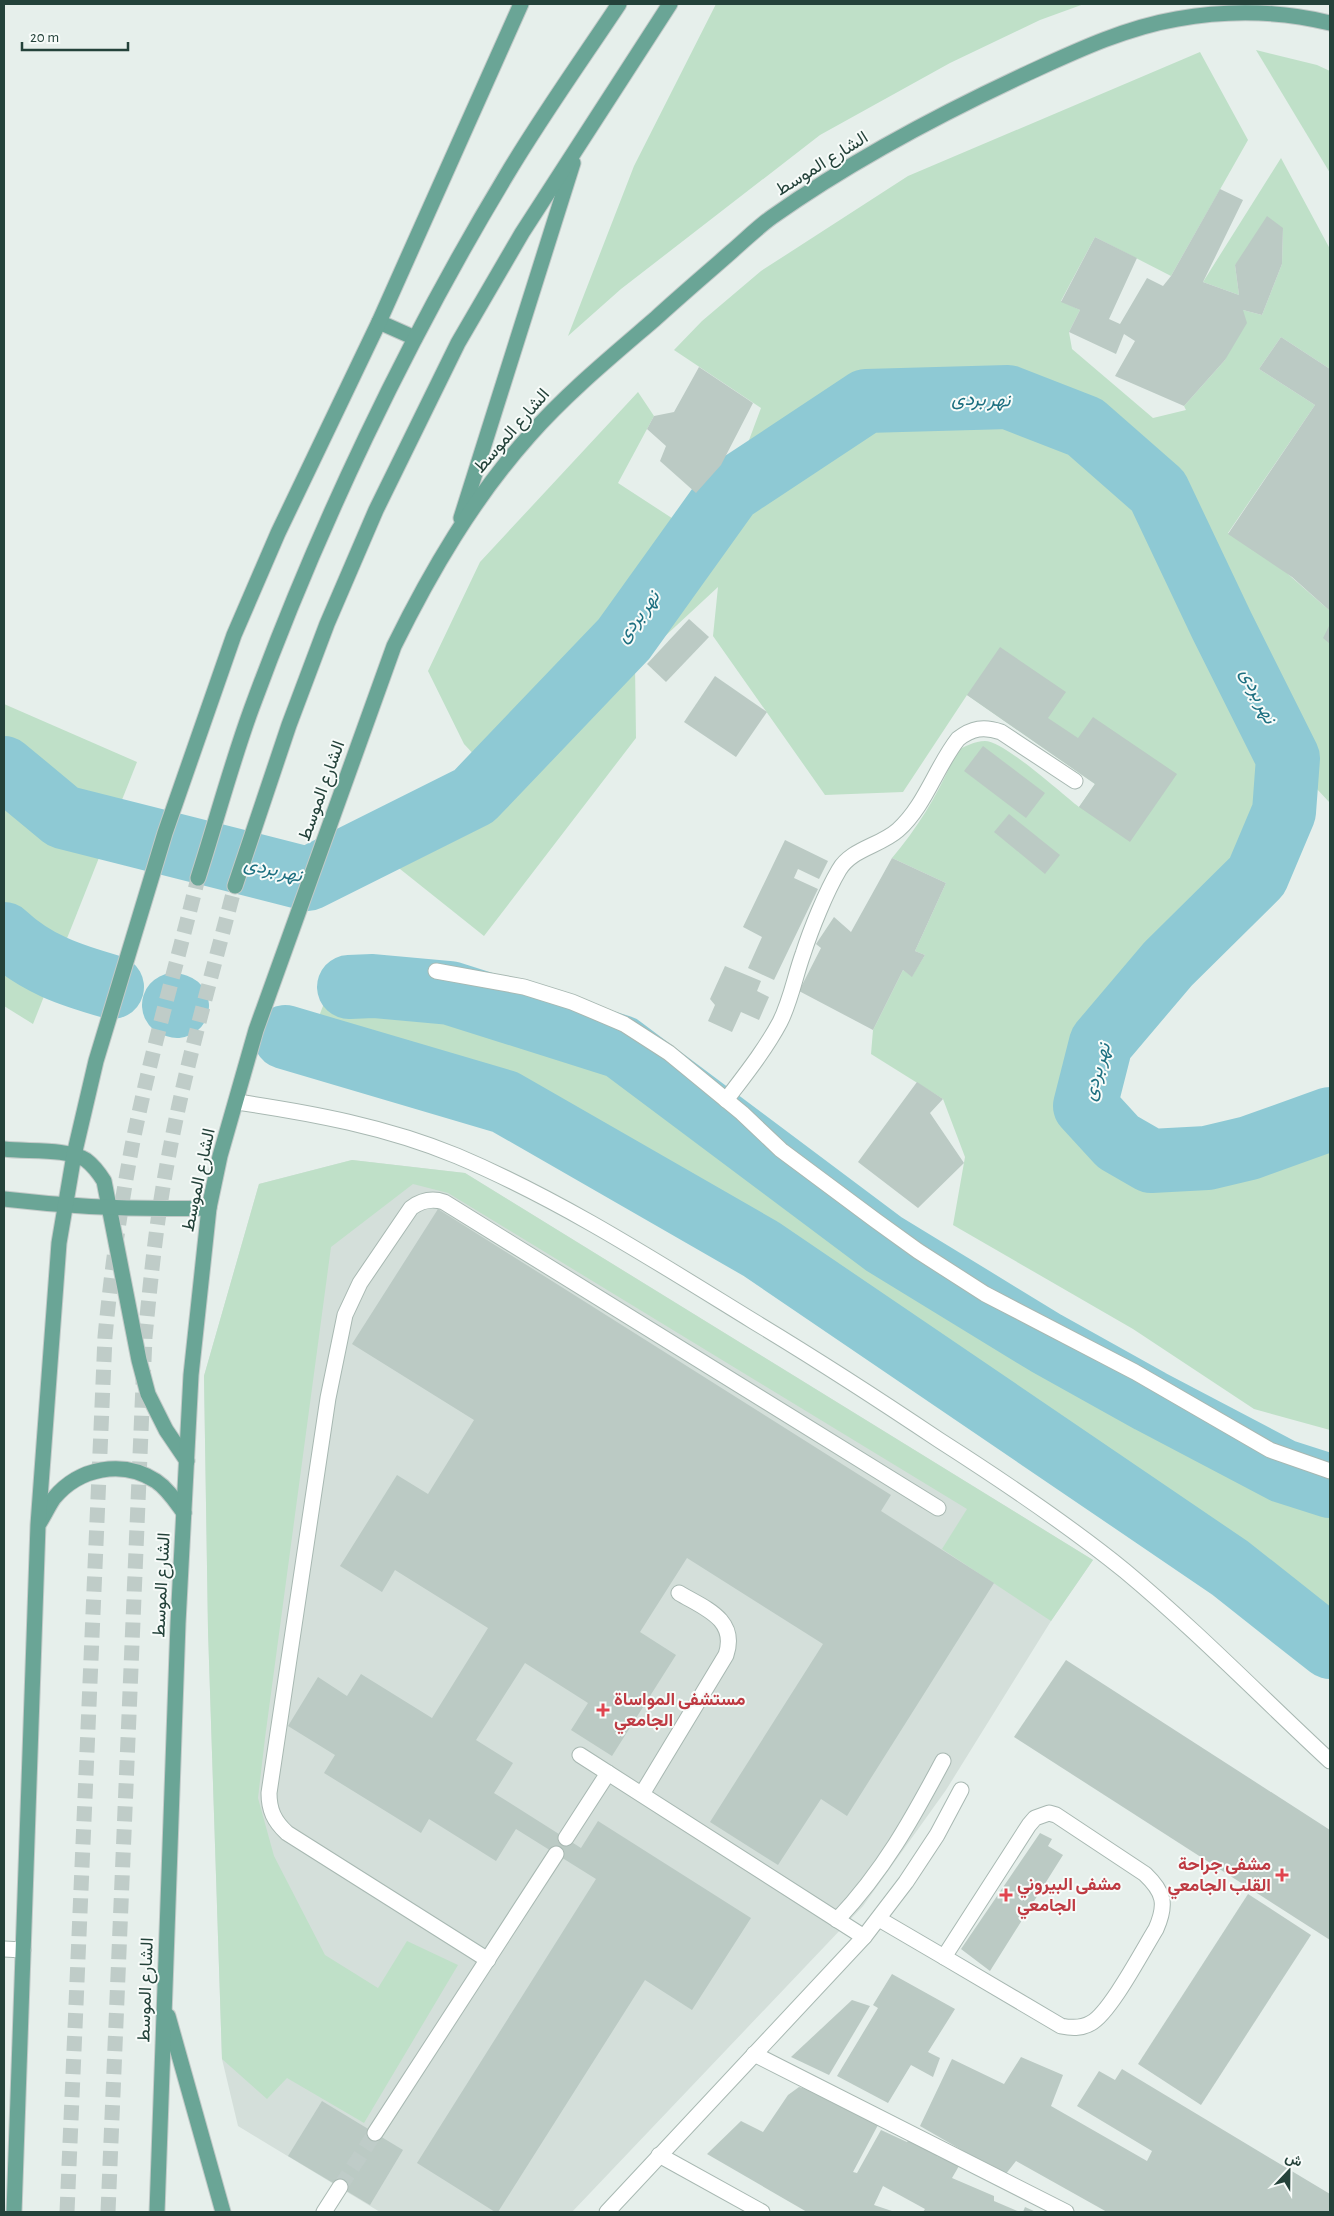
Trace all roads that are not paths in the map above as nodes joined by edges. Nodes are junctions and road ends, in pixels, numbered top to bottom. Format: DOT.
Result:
graph roads {
  1 [pos="521,4"];
  2 [pos="619,4"];
  3 [pos="670,4"];
  4 [pos="1330,23"];
  5 [pos="579,144"];
  6 [pos="379,322"];
  7 [pos="415,338"];
  8 [pos="456,531"];
  9 [pos="1075,781"];
  10 [pos="198,878"];
  11 [pos="235,886"];
  12 [pos="436,972"];
  13 [pos="726,1100"];
  14 [pos="237,1102"];
  15 [pos="4,1148"];
  16 [pos="74,1155"];
  17 [pos="4,1200"];
  18 [pos="64,1206"];
  19 [pos="110,1208"];
  20 [pos="209,1208"];
  21 [pos="187,1462"];
  22 [pos="1330,1471"];
  23 [pos="938,1508"];
  24 [pos="184,1513"];
  25 [pos="38,1525"];
  26 [pos="679,1592"];
  27 [pos="580,1755"];
  28 [pos="943,1761"];
  29 [pos="1330,1761"];
  30 [pos="608,1773"];
  31 [pos="962,1790"];
  32 [pos="642,1794"];
  33 [pos="566,1838"];
  34 [pos="556,1854"];
  35 [pos="879,1919"];
  36 [pos="837,1920"];
  37 [pos="864,1937"];
  38 [pos="4,1949"];
  39 [pos="24,1950"];
  40 [pos="944,1957"];
  41 [pos="488,1960"];
  42 [pos="164,2001"];
  43 [pos="754,2054"];
  44 [pos="376,2133"];
  45 [pos="659,2155"];
  46 [pos="340,2187"];
  47 [pos="14,2212"];
  48 [pos="157,2212"];
  49 [pos="222,2212"];
  50 [pos="324,2212"];
  51 [pos="607,2212"];
  52 [pos="762,2212"];
  53 [pos="1066,2212"];
  1 -- 6 [label="main road"];
  2 -- 7 [label="main road"];
  3 -- 5 [label="main road"];
  4 -- 8 [label="main road, الشارع الموسط"];
  5 -- 8 [label="main road"];
  5 -- 11 [label="main road"];
  6 -- 7 [label="main road"];
  6 -- 16 [label="main road"];
  7 -- 10 [label="main road"];
  8 -- 14 [label="main road, الشارع الموسط"];
  9 -- 13 [label="street"];
  12 -- 13 [label="street"];
  13 -- 22 [label="street"];
  14 -- 20 [label="main road, الشارع الموسط"];
  14 -- 29 [label="street"];
  15 -- 16 [label="main road"];
  16 -- 18 [label="main road"];
  16 -- 19 [label="main road"];
  17 -- 18 [label="main road"];
  18 -- 19 [label="main road"];
  18 -- 25 [label="main road"];
  19 -- 20 [label="main road"];
  19 -- 21 [label="main road"];
  20 -- 21 [label="main road, الشارع الموسط"];
  21 -- 24 [label="main road, الشارع الموسط"];
  23 -- 41 [label="street"];
  24 -- 25 [label="main road"];
  24 -- 42 [label="main road, الشارع الموسط"];
  25 -- 39 [label="main road"];
  26 -- 32 [label="street"];
  27 -- 30 [label="street"];
  28 -- 36 [label="street"];
  30 -- 32 [label="street"];
  30 -- 33 [label="street"];
  31 -- 35 [label="street"];
  32 -- 36 [label="street"];
  34 -- 41 [label="street"];
  35 -- 37 [label="street"];
  35 -- 40 [label="street"];
  36 -- 37 [label="street"];
  37 -- 43 [label="street"];
  38 -- 39 [label="street"];
  39 -- 47 [label="main road"];
  40 -- 40 [label="street"];
  41 -- 44 [label="street"];
  42 -- 48 [label="main road, الشارع الموسط"];
  42 -- 49 [label="main road"];
  43 -- 45 [label="street"];
  43 -- 53 [label="street"];
  45 -- 51 [label="street"];
  45 -- 52 [label="street"];
  46 -- 50 [label="street"];
}
